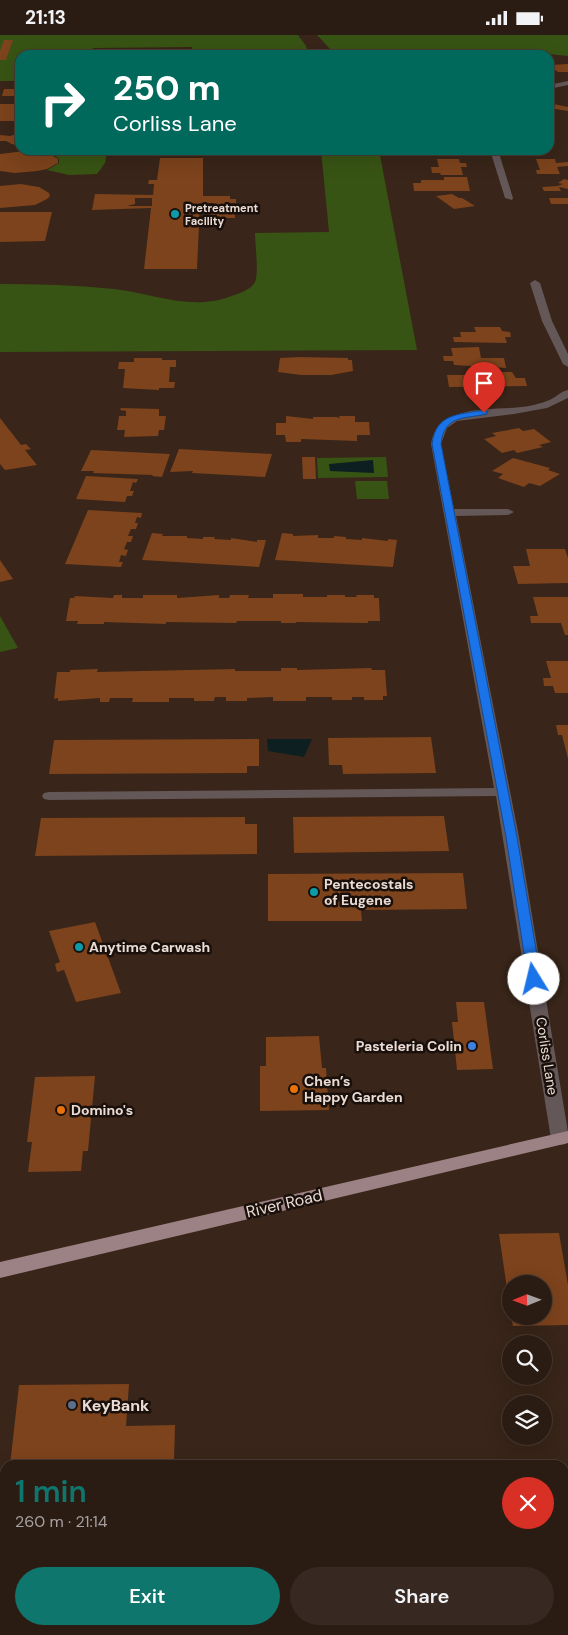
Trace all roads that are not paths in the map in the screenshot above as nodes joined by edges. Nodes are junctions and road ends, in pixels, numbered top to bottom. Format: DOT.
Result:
graph roads {
  1 [pos="568,83"];
  2 [pos="554,86"];
  3 [pos="496,155"];
  4 [pos="509,198"];
  5 [pos="535,283"];
  6 [pos="568,364"];
  7 [pos="568,393"];
  8 [pos="508,512"];
  9 [pos="450,513"];
  10 [pos="503,792"];
  11 [pos="49,796"];
  12 [pos="564,1138"];
  13 [pos="0,1270"];
  1 -- 2 [label="street"];
  3 -- 4 [label="street"];
  5 -- 6 [label="street"];
  7 -- 9 [label="street, Corliss Lane"];
  8 -- 9 [label="street"];
  9 -- 10 [label="street, Corliss Lane"];
  10 -- 11 [label="street"];
  10 -- 12 [label="street, Corliss Lane"];
  12 -- 13 [label="main road, River Road"];
}
